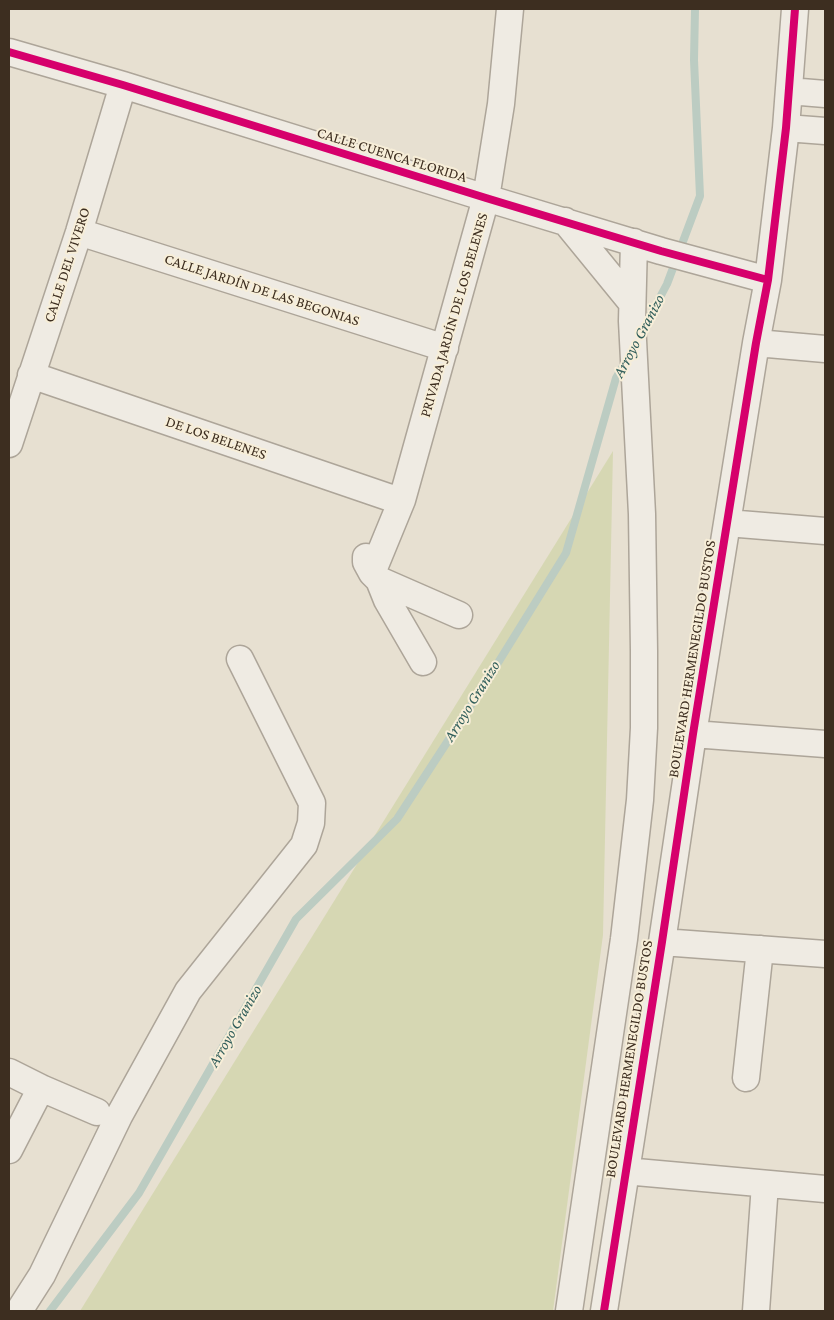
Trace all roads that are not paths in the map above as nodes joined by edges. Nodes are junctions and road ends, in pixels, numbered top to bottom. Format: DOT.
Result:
graph roads {
  1 [pos="510,9"];
  2 [pos="795,9"];
  3 [pos="9,52"];
  4 [pos="123,85"];
  5 [pos="789,91"];
  6 [pos="825,94"];
  7 [pos="786,128"];
  8 [pos="825,131"];
  9 [pos="486,198"];
  10 [pos="565,221"];
  11 [pos="79,232"];
  12 [pos="634,242"];
  13 [pos="768,280"];
  14 [pos="632,312"];
  15 [pos="756,343"];
  16 [pos="445,348"];
  17 [pos="825,349"];
  18 [pos="31,375"];
  19 [pos="9,444"];
  20 [pos="395,498"];
  21 [pos="727,523"];
  22 [pos="825,531"];
  23 [pos="375,576"];
  24 [pos="458,615"];
  25 [pos="240,659"];
  26 [pos="423,662"];
  27 [pos="693,734"];
  28 [pos="825,744"];
  29 [pos="662,942"];
  30 [pos="760,949"];
  31 [pos="825,954"];
  32 [pos="9,1072"];
  33 [pos="746,1078"];
  34 [pos="41,1088"];
  35 [pos="96,1112"];
  36 [pos="9,1150"];
  37 [pos="625,1171"];
  38 [pos="765,1184"];
  39 [pos="825,1189"];
  40 [pos="19,1311"];
  41 [pos="569,1311"];
  42 [pos="604,1311"];
  43 [pos="756,1311"];
  1 -- 9 [label="street, PRIVADA JARDÍN DE LOS BELENES"];
  2 -- 5 [label="street, BOULEVARD HERMENEGILDO BUSTOS"];
  3 -- 4 [label="street, CALLE CUENCA FLORIDA"];
  4 -- 9 [label="street, CALLE CUENCA FLORIDA"];
  4 -- 11 [label="street, CALLE DEL VIVERO"];
  5 -- 6 [label="street"];
  5 -- 7 [label="street, BOULEVARD HERMENEGILDO BUSTOS"];
  7 -- 8 [label="street"];
  7 -- 13 [label="street, BOULEVARD HERMENEGILDO BUSTOS"];
  9 -- 10 [label="street, CALLE CUENCA FLORIDA"];
  9 -- 16 [label="street, PRIVADA JARDÍN DE LOS BELENES"];
  10 -- 12 [label="street, CALLE CUENCA FLORIDA"];
  10 -- 14 [label="street"];
  11 -- 16 [label="street, CALLE JARDÍN DE LAS BEGONIAS"];
  11 -- 18 [label="street, CALLE DEL VIVERO"];
  12 -- 13 [label="street, CALLE CUENCA FLORIDA"];
  12 -- 14 [label="street, BOULEVARD HERMENEGILDO BUSTOS"];
  13 -- 15 [label="street, BOULEVARD HERMENEGILDO BUSTOS"];
  14 -- 41 [label="street, BOULEVARD HERMENEGILDO BUSTOS"];
  15 -- 17 [label="street"];
  15 -- 21 [label="street, BOULEVARD HERMENEGILDO BUSTOS"];
  16 -- 20 [label="street, PRIVADA JARDÍN DE LOS BELENES"];
  18 -- 19 [label="street, CALLE DEL VIVERO"];
  18 -- 20 [label="street, DE LOS BELENES"];
  20 -- 23 [label="street, PRIVADA JARDÍN DE LOS BELENES"];
  21 -- 22 [label="street"];
  21 -- 27 [label="street, BOULEVARD HERMENEGILDO BUSTOS"];
  23 -- 24 [label="street"];
  23 -- 26 [label="street"];
  25 -- 40 [label="street"];
  27 -- 28 [label="street"];
  27 -- 29 [label="street, BOULEVARD HERMENEGILDO BUSTOS"];
  29 -- 30 [label="street"];
  29 -- 37 [label="street, BOULEVARD HERMENEGILDO BUSTOS"];
  30 -- 31 [label="street"];
  30 -- 33 [label="street"];
  32 -- 34 [label="street"];
  34 -- 35 [label="street"];
  34 -- 36 [label="street"];
  37 -- 38 [label="street"];
  37 -- 42 [label="street, BOULEVARD HERMENEGILDO BUSTOS"];
  38 -- 39 [label="street"];
  38 -- 43 [label="street"];
}
